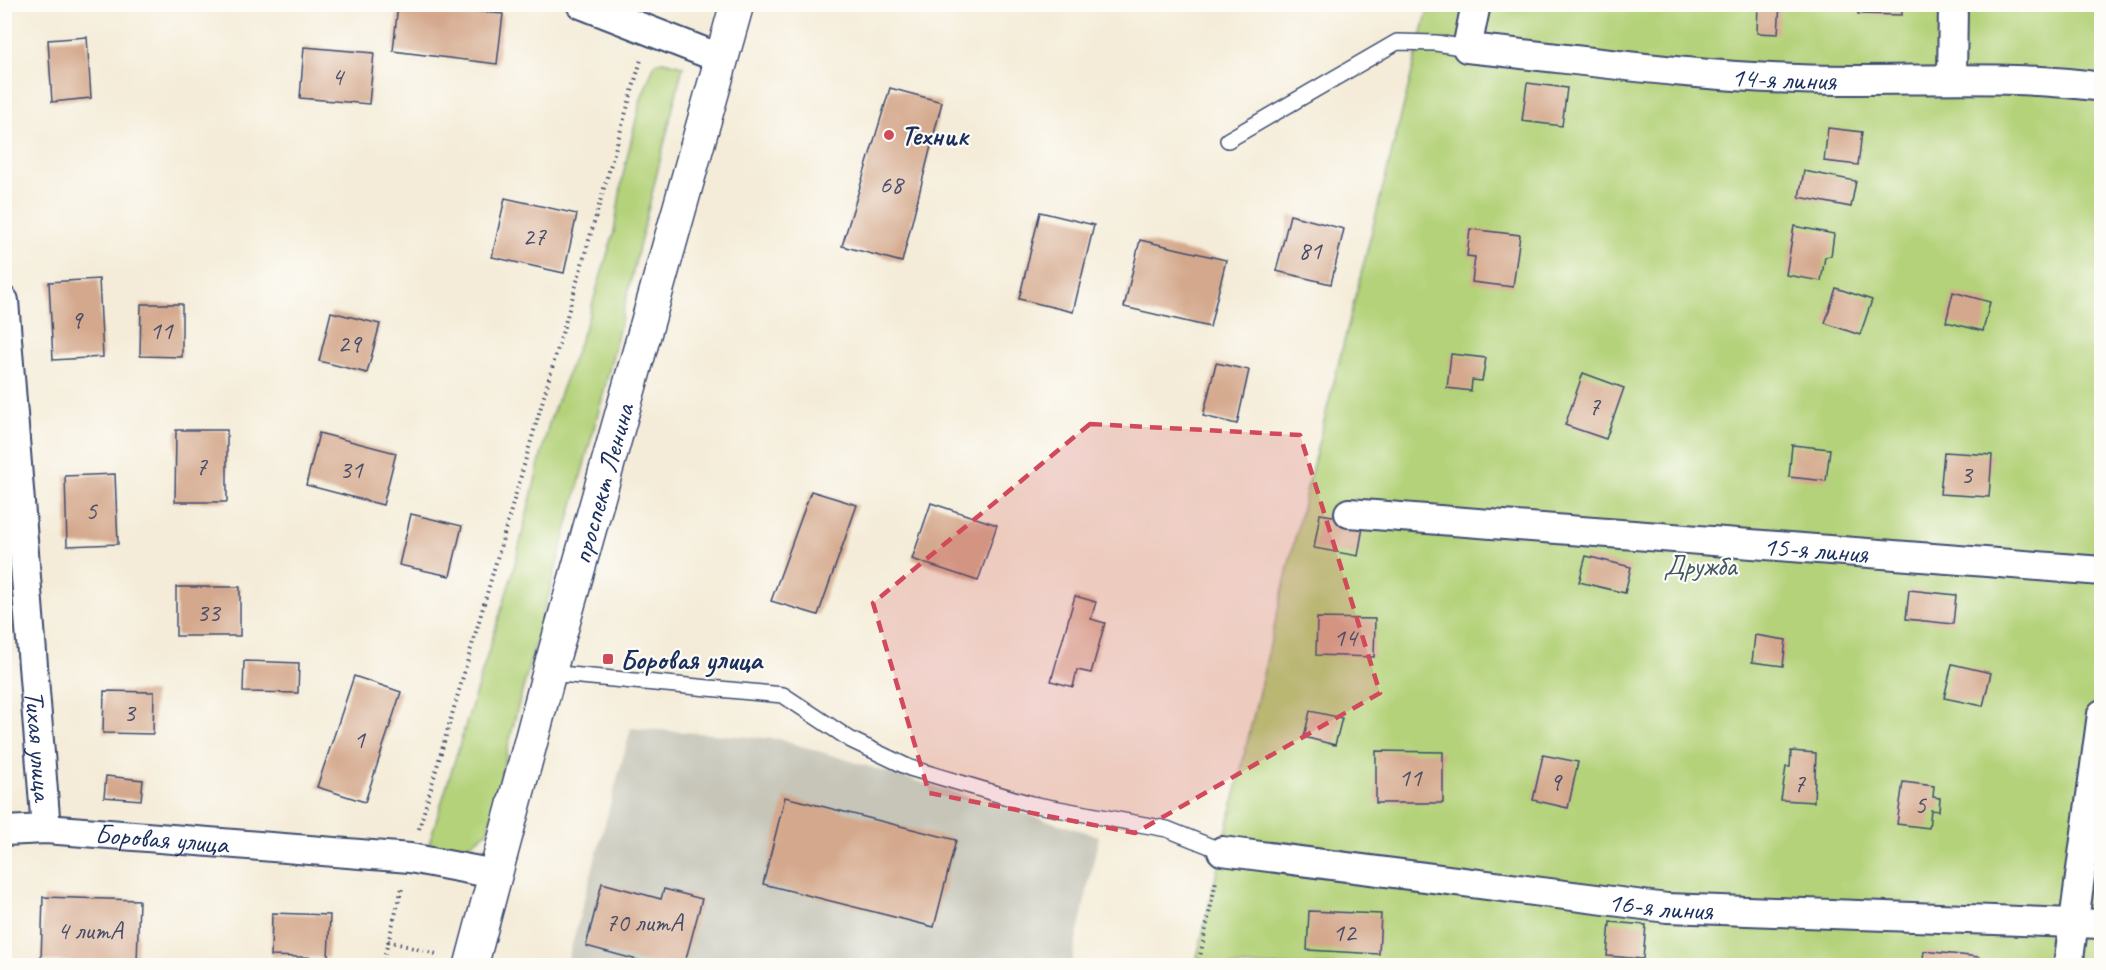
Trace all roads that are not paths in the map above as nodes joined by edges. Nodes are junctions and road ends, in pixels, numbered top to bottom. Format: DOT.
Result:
graph roads {
  1 [pos="581,4"];
  2 [pos="737,4"];
  3 [pos="1476,4"];
  4 [pos="1953,4"];
  5 [pos="1467,48"];
  6 [pos="722,59"];
  7 [pos="1952,79"];
  8 [pos="2102,87"];
  9 [pos="1228,140"];
  10 [pos="4,301"];
  11 [pos="1349,513"];
  12 [pos="2102,571"];
  13 [pos="549,673"];
  14 [pos="2102,714"];
  15 [pos="46,829"];
  16 [pos="4,831"];
  17 [pos="1222,851"];
  18 [pos="495,874"];
  19 [pos="2088,924"];
  20 [pos="471,966"];
  21 [pos="2068,966"];
  1 -- 6 [label="street"];
  2 -- 6 [label="main road, проспект Ленина"];
  3 -- 5 [label="street"];
  4 -- 7 [label="street"];
  5 -- 7 [label="street, 14-я линия"];
  5 -- 9 [label="lane"];
  6 -- 13 [label="main road, проспект Ленина"];
  7 -- 8 [label="street, 14-я линия"];
  10 -- 15 [label="street, Тихая улица"];
  11 -- 12 [label="street, 15-я линия"];
  13 -- 17 [label="lane"];
  13 -- 18 [label="main road, проспект Ленина"];
  14 -- 19 [label="street"];
  15 -- 16 [label="street, Боровая улица"];
  15 -- 18 [label="street, Боровая улица"];
  17 -- 19 [label="street, 16-я линия"];
  18 -- 20 [label="main road, проспект Ленина"];
  19 -- 21 [label="street"];
}
